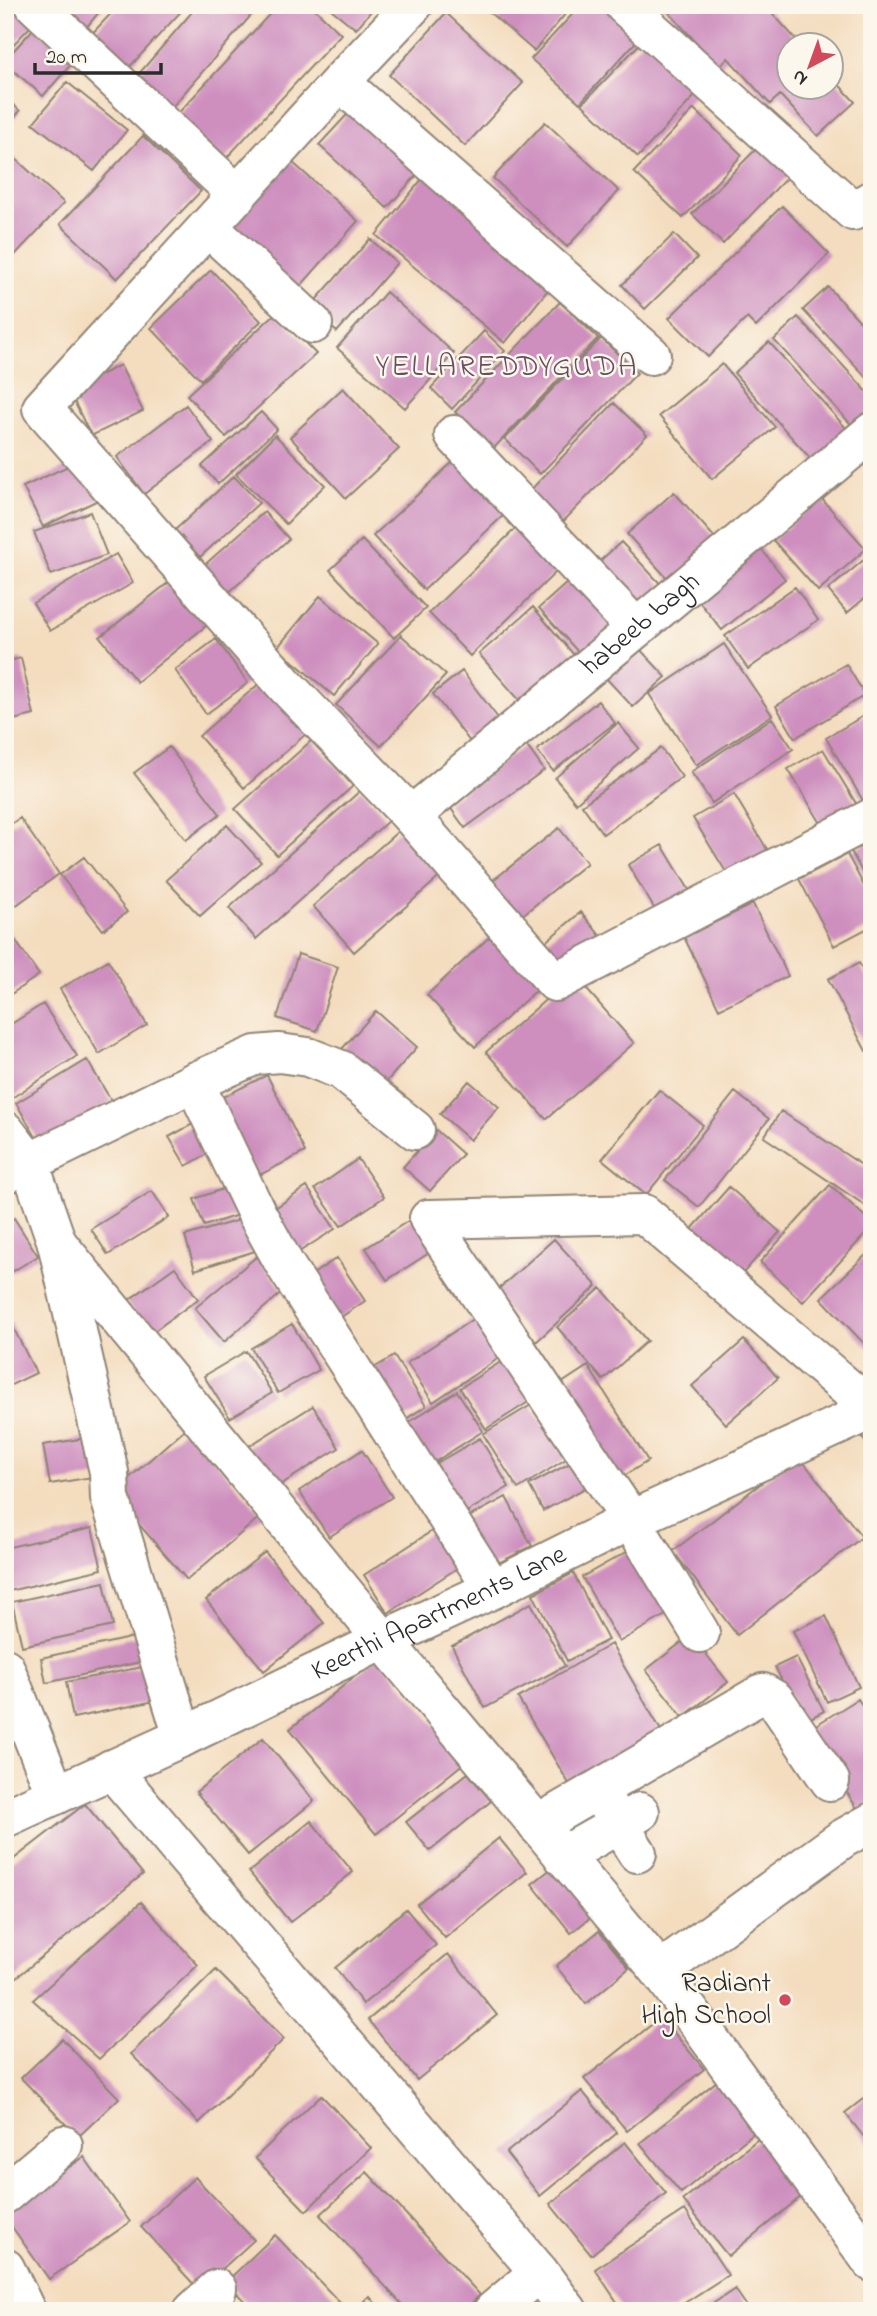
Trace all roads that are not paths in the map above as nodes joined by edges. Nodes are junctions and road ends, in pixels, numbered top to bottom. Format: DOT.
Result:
graph roads {
  1 [pos="36,5"];
  2 [pos="413,5"];
  3 [pos="624,5"];
  4 [pos="340,82"];
  5 [pos="238,195"];
  6 [pos="872,200"];
  7 [pos="208,227"];
  8 [pos="313,324"];
  9 [pos="651,355"];
  10 [pos="872,432"];
  11 [pos="454,435"];
  12 [pos="636,628"];
  13 [pos="411,816"];
  14 [pos="872,818"];
  15 [pos="194,1082"];
  16 [pos="415,1130"];
  17 [pos="5,1131"];
  18 [pos="17,1168"];
  19 [pos="57,1243"];
  20 [pos="872,1409"];
  21 [pos="631,1520"];
  22 [pos="493,1589"];
  23 [pos="700,1633"];
  24 [pos="383,1640"];
  25 [pos="5,1668"];
  26 [pos="183,1737"];
  27 [pos="111,1769"];
  28 [pos="830,1781"];
  29 [pos="596,1790"];
  30 [pos="56,1795"];
  31 [pos="5,1818"];
  32 [pos="872,1822"];
  33 [pos="537,1825"];
  34 [pos="563,1856"];
  35 [pos="660,1971"];
  36 [pos="63,2145"];
  37 [pos="5,2194"];
  38 [pos="872,2262"];
  39 [pos="5,2268"];
  40 [pos="539,2272"];
  41 [pos="26,2311"];
  42 [pos="493,2311"];
  43 [pos="568,2311"];
  1 -- 5 [label="street"];
  2 -- 4 [label="street"];
  3 -- 6 [label="street"];
  4 -- 5 [label="street"];
  4 -- 9 [label="street"];
  5 -- 7 [label="street"];
  7 -- 8 [label="street"];
  7 -- 13 [label="street"];
  10 -- 12 [label="street, habeeb bagh"];
  11 -- 12 [label="street"];
  12 -- 13 [label="street, habeeb bagh"];
  13 -- 14 [label="street"];
  15 -- 16 [label="street"];
  15 -- 18 [label="street"];
  15 -- 22 [label="street"];
  17 -- 18 [label="street"];
  18 -- 19 [label="street"];
  19 -- 24 [label="street"];
  19 -- 26 [label="street"];
  20 -- 21 [label="street, Keerthi Apartments Lane"];
  20 -- 21 [label="street"];
  21 -- 22 [label="street, Keerthi Apartments Lane"];
  21 -- 23 [label="street"];
  22 -- 24 [label="street, Keerthi Apartments Lane"];
  24 -- 26 [label="street, Keerthi Apartments Lane"];
  24 -- 33 [label="street"];
  25 -- 30 [label="street"];
  26 -- 27 [label="street, Keerthi Apartments Lane"];
  27 -- 30 [label="street, Keerthi Apartments Lane"];
  27 -- 40 [label="street"];
  28 -- 29 [label="street"];
  29 -- 33 [label="street"];
  29 -- 34 [label="street"];
  30 -- 31 [label="street, Keerthi Apartments Lane"];
  32 -- 35 [label="street"];
  33 -- 34 [label="street"];
  34 -- 35 [label="street"];
  35 -- 38 [label="street"];
  36 -- 37 [label="street"];
  39 -- 41 [label="street"];
  40 -- 42 [label="street"];
  40 -- 43 [label="street"];
}
